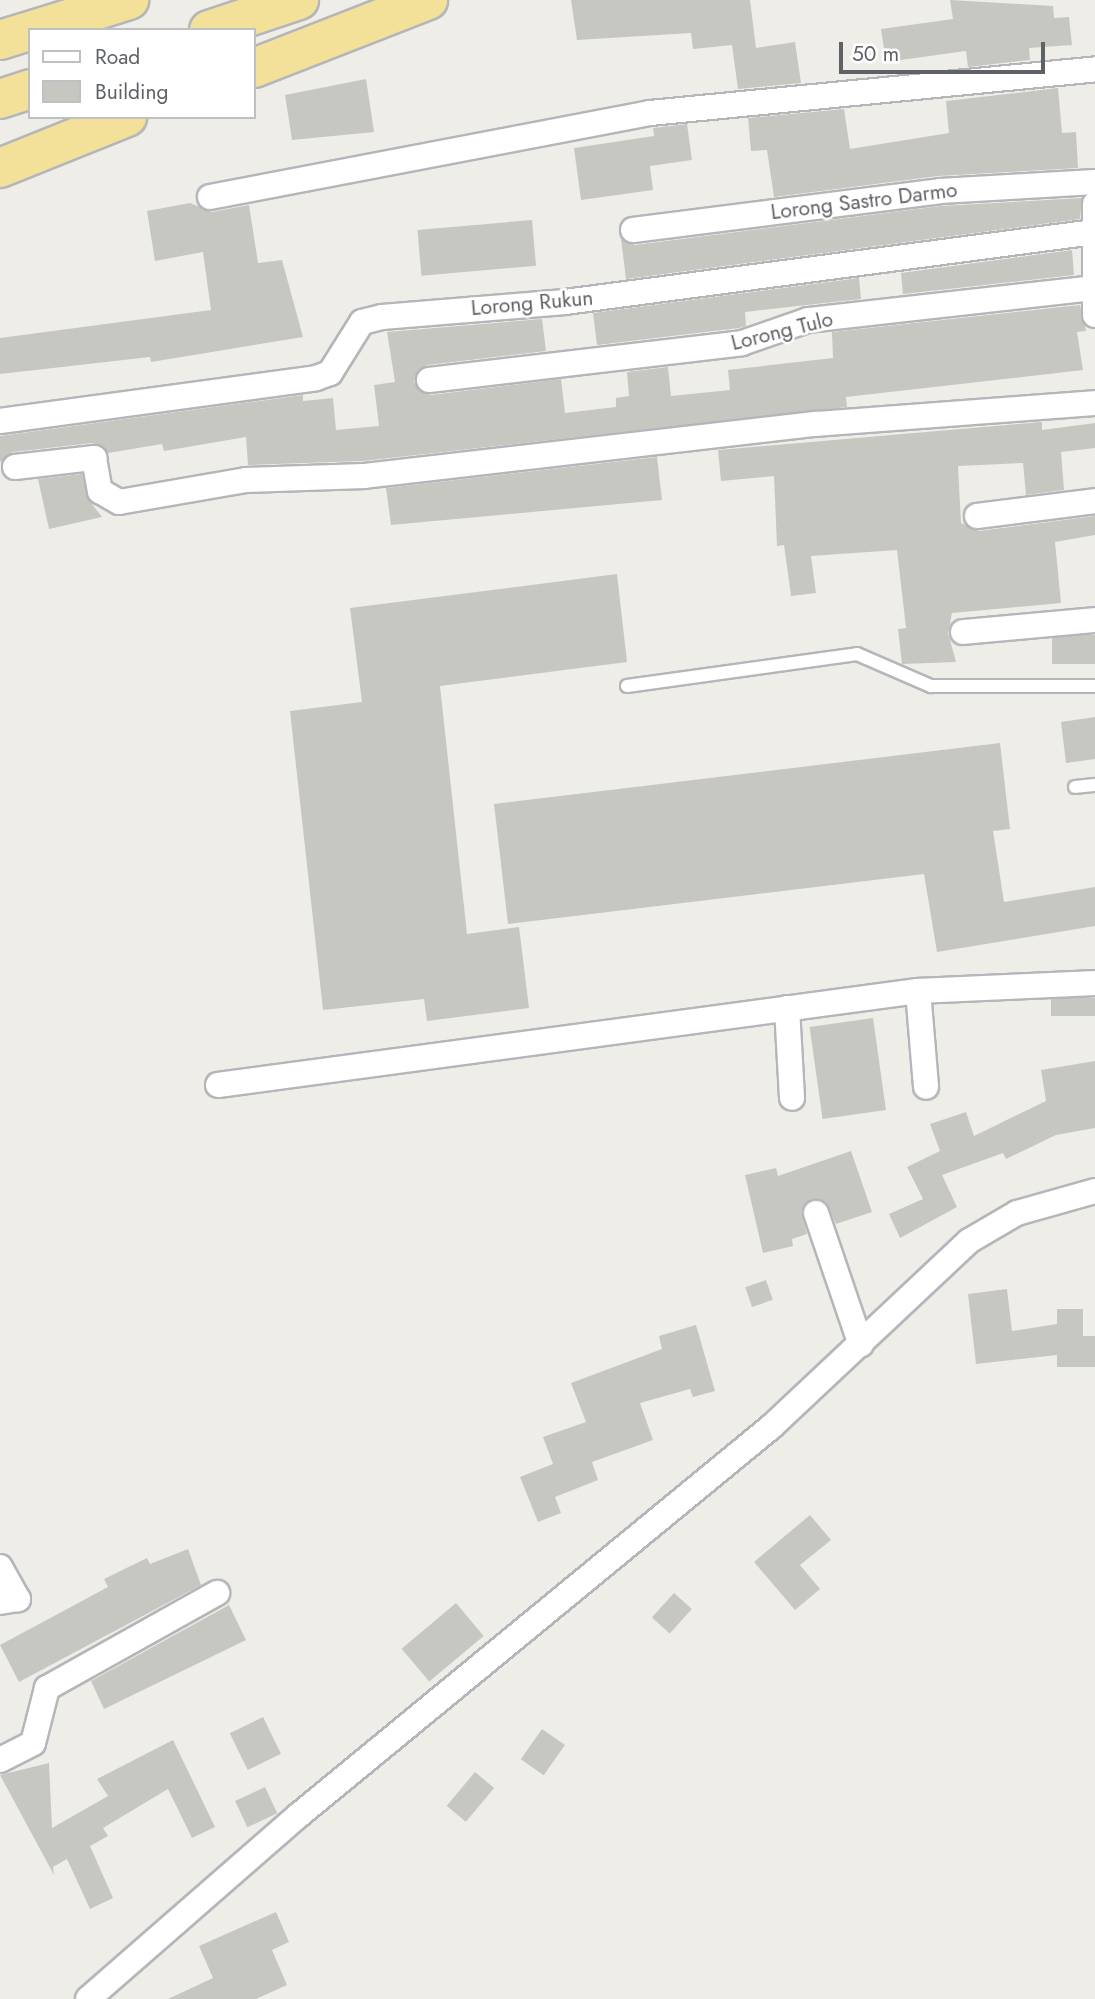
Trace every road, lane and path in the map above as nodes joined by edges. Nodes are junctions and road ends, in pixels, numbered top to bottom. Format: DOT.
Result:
graph roads {
  1 [pos="129,0"];
  2 [pos="299,0"];
  3 [pos="428,0"];
  4 [pos="38,28"];
  5 [pos="215,28"];
  6 [pos="28,31"];
  7 [pos="0,40"];
  8 [pos="256,67"];
  9 [pos="1095,69"];
  10 [pos="28,90"];
  11 [pos="0,99"];
  12 [pos="122,119"];
  13 [pos="0,168"];
  14 [pos="1095,182"];
  15 [pos="210,197"];
  16 [pos="1095,204"];
  17 [pos="634,230"];
  18 [pos="1094,232"];
  19 [pos="1094,288"];
  20 [pos="1095,315"];
  21 [pos="429,380"];
  22 [pos="1095,403"];
  23 [pos="0,421"];
  24 [pos="15,467"];
  25 [pos="1095,502"];
  26 [pos="977,516"];
  27 [pos="1095,620"];
  28 [pos="963,632"];
  29 [pos="1095,686"];
  30 [pos="627,687"];
  31 [pos="1095,785"];
  32 [pos="1075,787"];
  33 [pos="1095,983"];
  34 [pos="918,991"];
  35 [pos="787,1008"];
  36 [pos="218,1085"];
  37 [pos="926,1087"];
  38 [pos="792,1098"];
  39 [pos="1095,1191"];
  40 [pos="816,1213"];
  41 [pos="861,1345"];
  42 [pos="0,1567"];
  43 [pos="217,1593"];
  44 [pos="0,1602"];
  45 [pos="0,1760"];
  46 [pos="88,1999"];
  1 -- 4 [label="highway"];
  2 -- 5 [label="highway"];
  3 -- 8 [label="highway"];
  6 -- 7 [label="highway"];
  9 -- 15 [label="street"];
  10 -- 11 [label="highway"];
  12 -- 13 [label="highway"];
  14 -- 17 [label="street, Lorong Sastro Darmo"];
  16 -- 18 [label="street"];
  18 -- 19 [label="street"];
  18 -- 23 [label="street, Lorong Rukun"];
  19 -- 20 [label="street"];
  19 -- 21 [label="street, Lorong Tulo"];
  22 -- 24 [label="street"];
  25 -- 26 [label="street"];
  27 -- 28 [label="street"];
  29 -- 30 [label="lane"];
  31 -- 32 [label="lane"];
  33 -- 34 [label="street"];
  34 -- 35 [label="street"];
  34 -- 37 [label="street"];
  35 -- 36 [label="street"];
  35 -- 38 [label="street"];
  39 -- 41 [label="street"];
  40 -- 41 [label="street"];
  41 -- 46 [label="street"];
  42 -- 44 [label="street"];
  43 -- 45 [label="street"];
}
